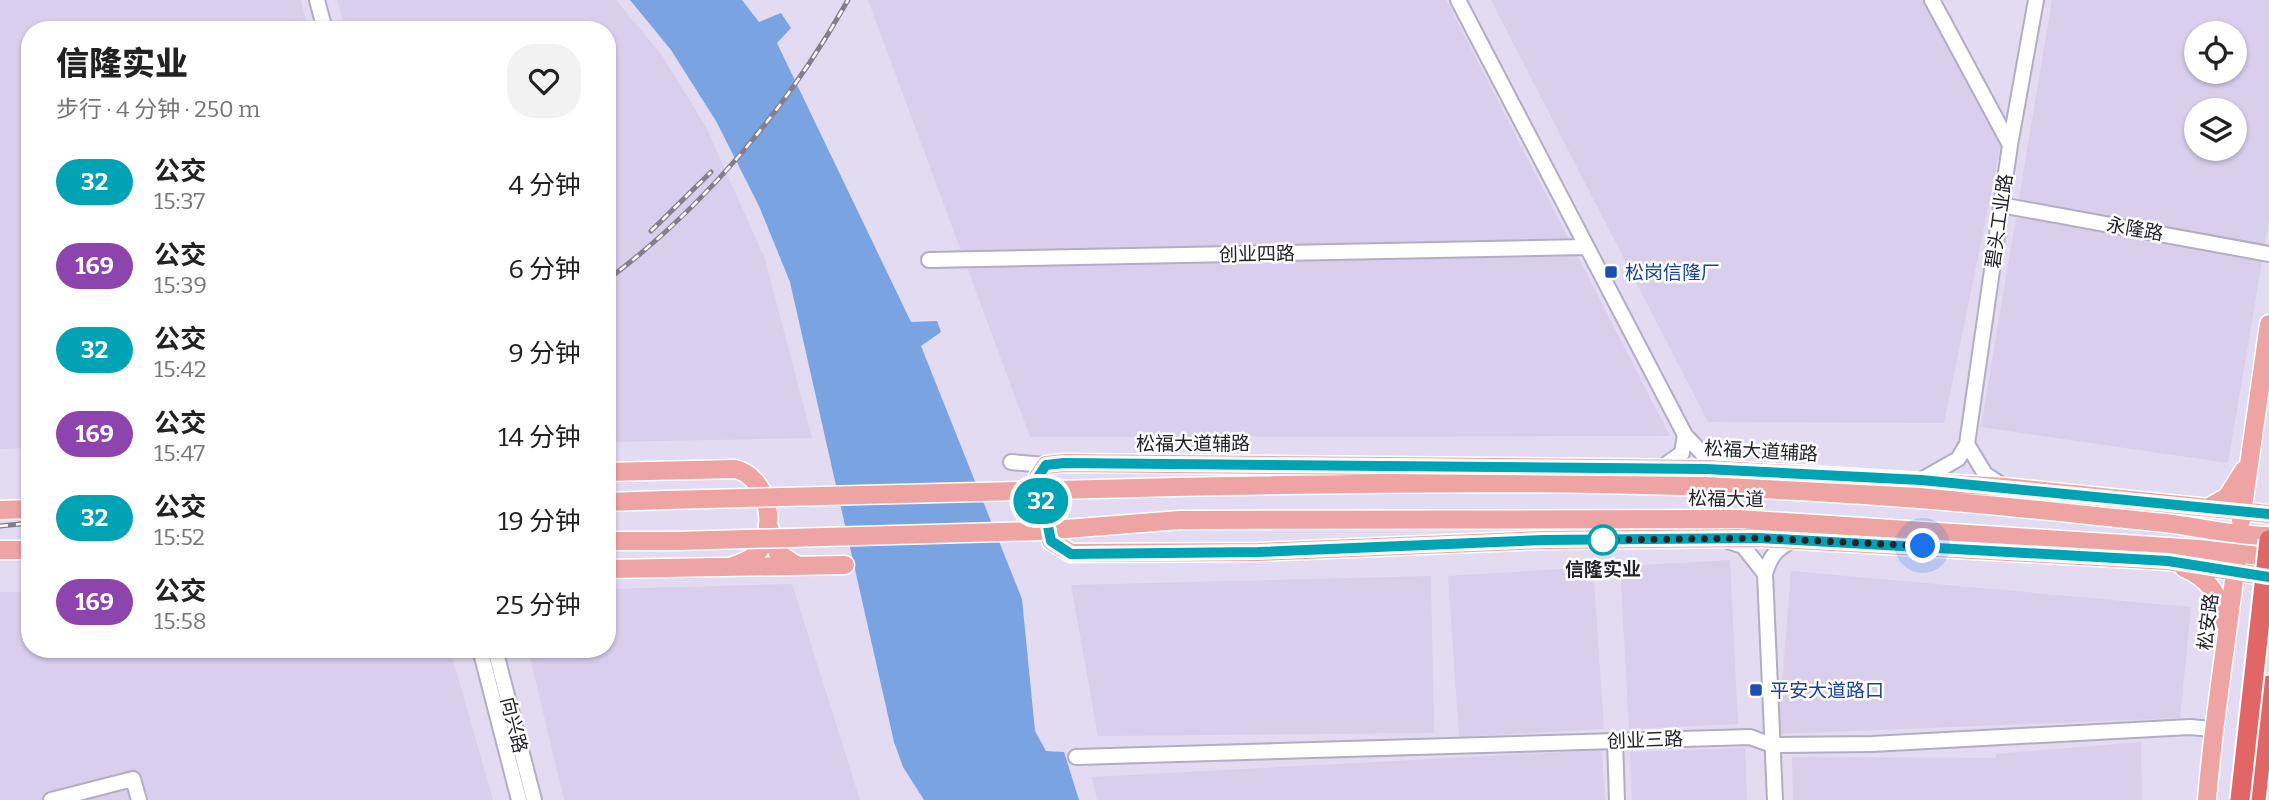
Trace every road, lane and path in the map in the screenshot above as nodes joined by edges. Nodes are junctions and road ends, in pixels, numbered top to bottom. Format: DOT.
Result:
graph roads {
  1 [pos="317,0"];
  2 [pos="1458,0"];
  3 [pos="1932,0"];
  4 [pos="2036,0"];
  5 [pos="323,21"];
  6 [pos="2010,145"];
  7 [pos="2001,205"];
  8 [pos="1584,247"];
  9 [pos="2269,254"];
  10 [pos="929,260"];
  11 [pos="2269,324"];
  12 [pos="1685,435"];
  13 [pos="1966,444"];
  14 [pos="2250,457"];
  15 [pos="1011,462"];
  16 [pos="1046,465"];
  17 [pos="1533,466"];
  18 [pos="1661,468"];
  19 [pos="1734,471"];
  20 [pos="616,472"];
  21 [pos="1921,480"];
  22 [pos="1460,481"];
  23 [pos="1976,486"];
  24 [pos="2005,487"];
  25 [pos="1888,496"];
  26 [pos="616,502"];
  27 [pos="2209,507"];
  28 [pos="0,509"];
  29 [pos="21,509"];
  30 [pos="2243,510"];
  31 [pos="2269,514"];
  32 [pos="1464,517"];
  33 [pos="767,521"];
  34 [pos="1941,531"];
  35 [pos="2269,538"];
  36 [pos="1544,540"];
  37 [pos="1726,540"];
  38 [pos="1794,540"];
  39 [pos="2065,540"];
  40 [pos="616,541"];
  41 [pos="1998,542"];
  42 [pos="1898,544"];
  43 [pos="2239,545"];
  44 [pos="0,550"];
  45 [pos="21,550"];
  46 [pos="2081,556"];
  47 [pos="2269,557"];
  48 [pos="2168,561"];
  49 [pos="845,565"];
  50 [pos="797,566"];
  51 [pos="730,567"];
  52 [pos="616,569"];
  53 [pos="2235,572"];
  54 [pos="1765,574"];
  55 [pos="2269,577"];
  56 [pos="2227,635"];
  57 [pos="482,658"];
  58 [pos="497,658"];
  59 [pos="2269,685"];
  60 [pos="2212,729"];
  61 [pos="1615,741"];
  62 [pos="1772,745"];
  63 [pos="1076,757"];
  64 [pos="51,800"];
  65 [pos="139,800"];
  66 [pos="519,800"];
  67 [pos="534,800"];
  68 [pos="1617,800"];
  69 [pos="1775,800"];
  70 [pos="2207,800"];
  71 [pos="2240,800"];
  72 [pos="2256,800"];
  1 -- 5 [label="street"];
  2 -- 8 [label="street"];
  3 -- 6 [label="street"];
  4 -- 6 [label="street, 碧头工业路"];
  6 -- 7 [label="street, 碧头工业路"];
  7 -- 9 [label="street, 永隆路"];
  7 -- 13 [label="street, 碧头工业路"];
  8 -- 10 [label="street, 创业四路"];
  8 -- 12 [label="street"];
  11 -- 14 [label="main road, 松安路"];
  12 -- 18 [label="street"];
  12 -- 19 [label="street"];
  13 -- 21 [label="street"];
  13 -- 24 [label="street"];
  14 -- 27 [label="main road"];
  14 -- 30 [label="main road, 松安路"];
  15 -- 16 [label="street"];
  16 -- 17 [label="main road, 松福大道辅路"];
  16 -- 36 [label="main road"];
  17 -- 18 [label="main road, 松福大道辅路"];
  17 -- 22 [label="main road"];
  18 -- 19 [label="main road, 松福大道辅路"];
  19 -- 21 [label="main road, 松福大道辅路"];
  20 -- 33 [label="main road"];
  21 -- 23 [label="main road, 松福大道辅路"];
  22 -- 25 [label="main road, 松福大道"];
  22 -- 26 [label="main road, 松福大道, bridge"];
  23 -- 24 [label="main road, 松福大道辅路"];
  23 -- 25 [label="main road"];
  24 -- 27 [label="main road, 松福大道辅路"];
  25 -- 43 [label="main road, 松福大道"];
  27 -- 30 [label="main road, 松福大道辅路"];
  28 -- 29 [label="main road"];
  30 -- 31 [label="main road, 松福大道辅路"];
  30 -- 43 [label="main road, 松安路"];
  32 -- 34 [label="main road, 松福大道"];
  32 -- 36 [label="main road"];
  32 -- 40 [label="main road, 松福大道, bridge"];
  33 -- 50 [label="main road"];
  33 -- 51 [label="main road"];
  34 -- 39 [label="main road, 松福大道"];
  34 -- 41 [label="main road"];
  35 -- 43 [label="main road, 松福大道"];
  35 -- 71 [label="highway, bridge"];
  36 -- 37 [label="main road"];
  37 -- 38 [label="main road"];
  37 -- 54 [label="street"];
  38 -- 42 [label="main road"];
  38 -- 54 [label="street"];
  39 -- 41 [label="main road"];
  39 -- 43 [label="main road, 松福大道"];
  41 -- 42 [label="main road"];
  41 -- 46 [label="main road"];
  42 -- 46 [label="main road"];
  43 -- 47 [label="main road, 松福大道"];
  43 -- 53 [label="main road, 松安路"];
  44 -- 45 [label="main road"];
  46 -- 48 [label="main road"];
  48 -- 53 [label="main road"];
  48 -- 56 [label="main road"];
  49 -- 50 [label="main road"];
  50 -- 51 [label="main road"];
  51 -- 52 [label="main road"];
  53 -- 55 [label="main road"];
  53 -- 56 [label="main road, 松安路"];
  54 -- 62 [label="street"];
  56 -- 60 [label="main road, 松安路"];
  57 -- 66 [label="street, 向兴路"];
  58 -- 67 [label="street, 向兴路"];
  59 -- 72 [label="highway"];
  60 -- 62 [label="street, 创业三路"];
  60 -- 70 [label="main road, 松安路"];
  61 -- 62 [label="street, 创业三路"];
  61 -- 63 [label="street, 创业三路"];
  61 -- 68 [label="street"];
  62 -- 69 [label="street"];
  64 -- 65 [label="street"];
}
